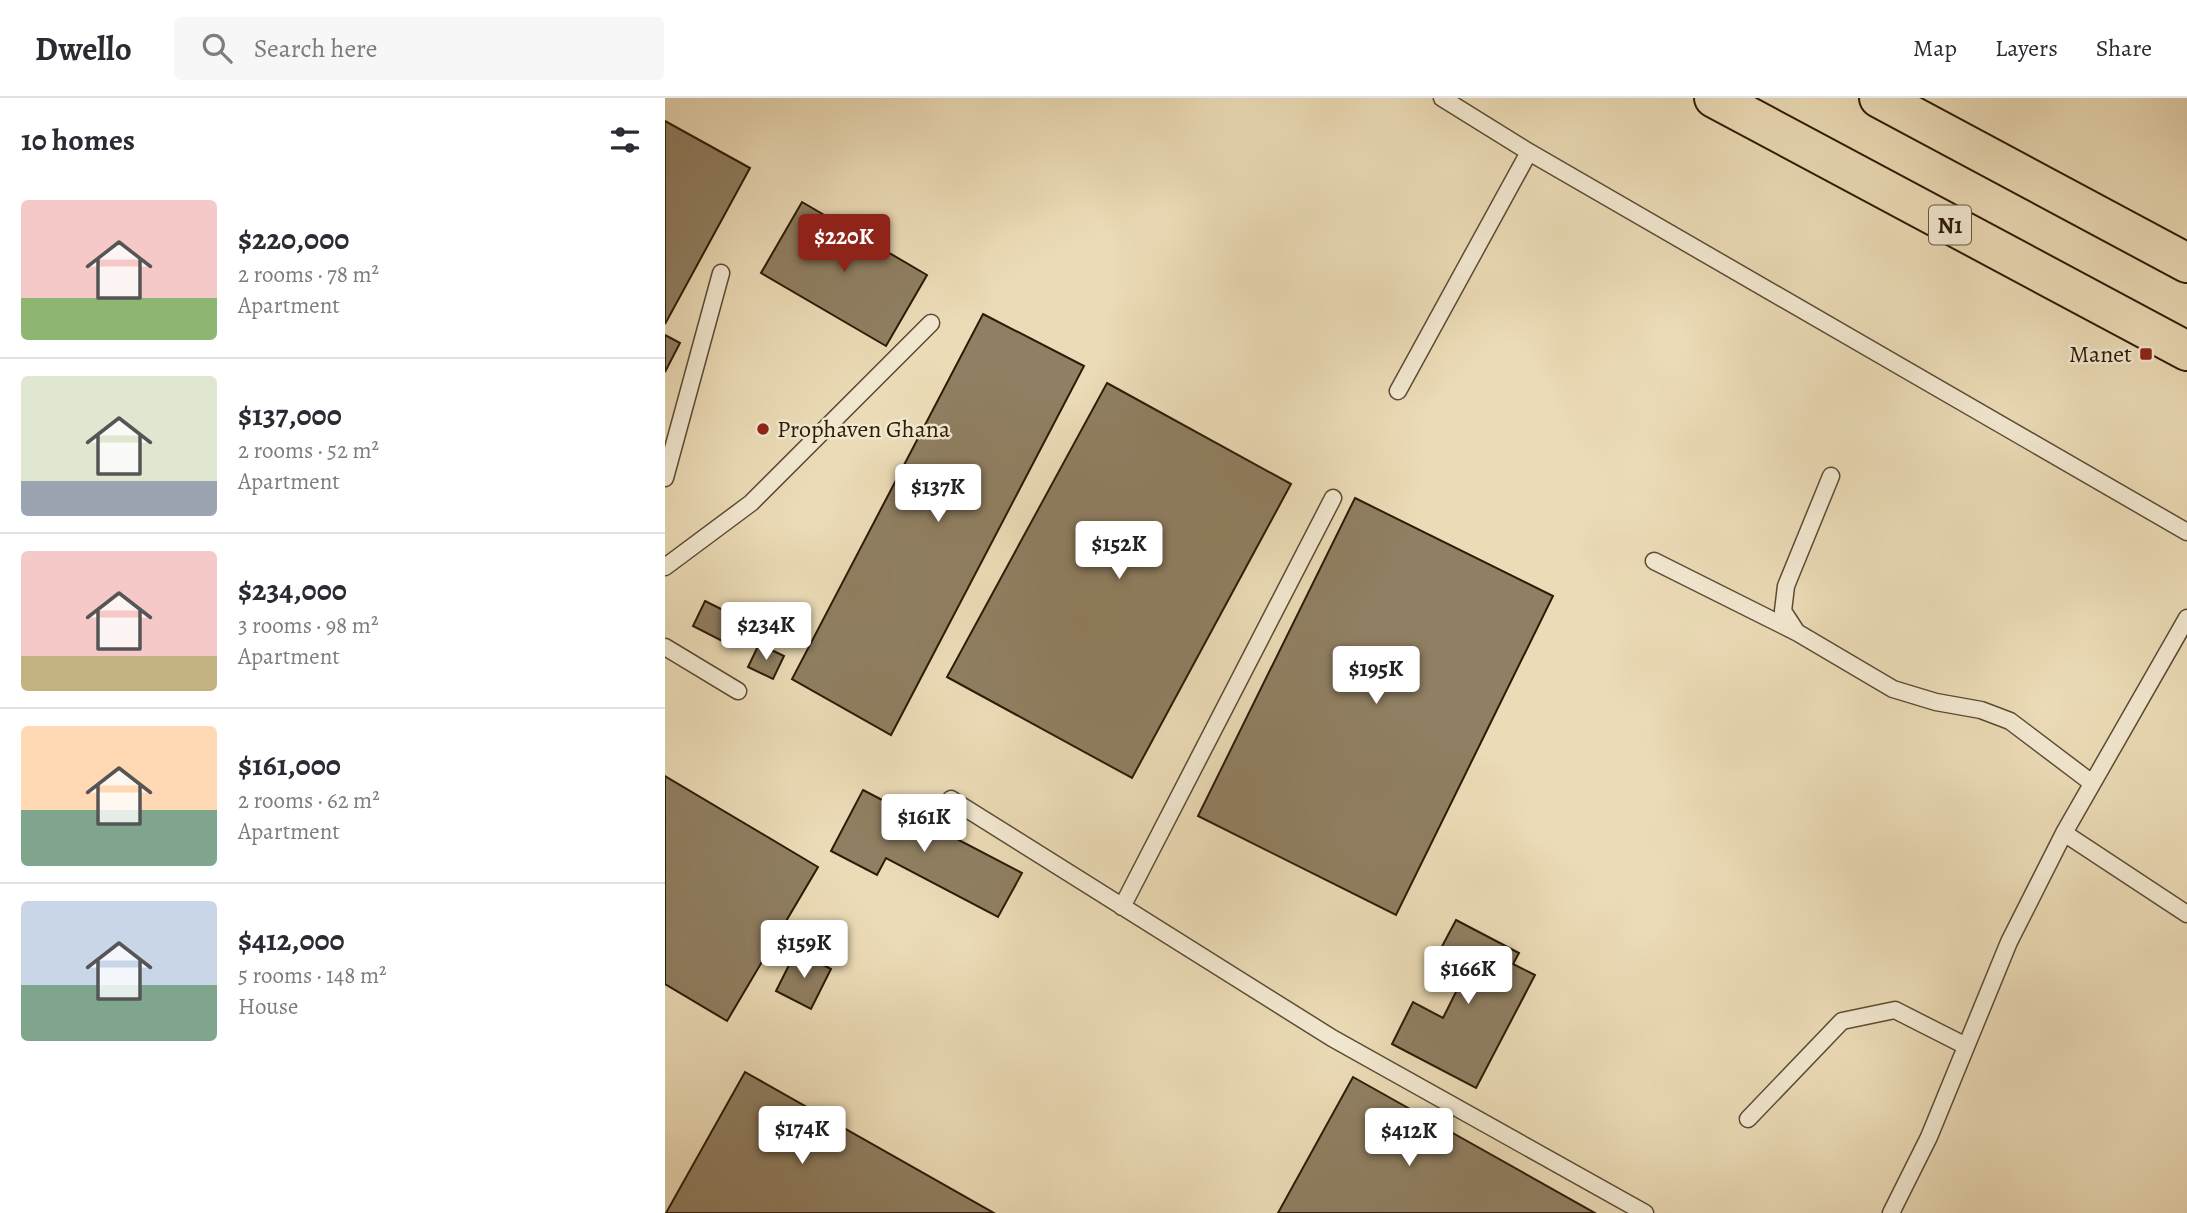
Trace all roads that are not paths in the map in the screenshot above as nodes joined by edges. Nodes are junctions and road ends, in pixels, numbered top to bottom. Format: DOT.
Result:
graph roads {
  1 [pos="1441,98"];
  2 [pos="1714,98"];
  3 [pos="1879,98"];
  4 [pos="1529,152"];
  5 [pos="2187,263"];
  6 [pos="721,273"];
  7 [pos="931,323"];
  8 [pos="2187,351"];
  9 [pos="1398,391"];
  10 [pos="1831,476"];
  11 [pos="665,478"];
  12 [pos="1333,498"];
  13 [pos="2187,532"];
  14 [pos="1654,561"];
  15 [pos="665,567"];
  16 [pos="2187,618"];
  17 [pos="1798,633"];
  18 [pos="665,647"];
  19 [pos="737,691"];
  20 [pos="2092,783"];
  21 [pos="951,799"];
  22 [pos="2064,833"];
  23 [pos="1122,907"];
  24 [pos="2187,914"];
  25 [pos="1966,1046"];
  26 [pos="1748,1119"];
  27 [pos="1645,1213"];
  28 [pos="1891,1213"];
  1 -- 4 [label="lane"];
  2 -- 8 [label="highway, N1"];
  3 -- 5 [label="highway"];
  4 -- 9 [label="lane"];
  4 -- 13 [label="lane"];
  6 -- 11 [label="lane"];
  7 -- 15 [label="lane"];
  10 -- 17 [label="lane"];
  12 -- 23 [label="lane"];
  14 -- 17 [label="lane"];
  16 -- 20 [label="lane"];
  17 -- 20 [label="lane"];
  18 -- 19 [label="lane"];
  20 -- 22 [label="lane"];
  21 -- 23 [label="lane"];
  22 -- 24 [label="lane"];
  22 -- 25 [label="lane"];
  23 -- 27 [label="lane"];
  25 -- 26 [label="lane"];
  25 -- 28 [label="lane"];
}
